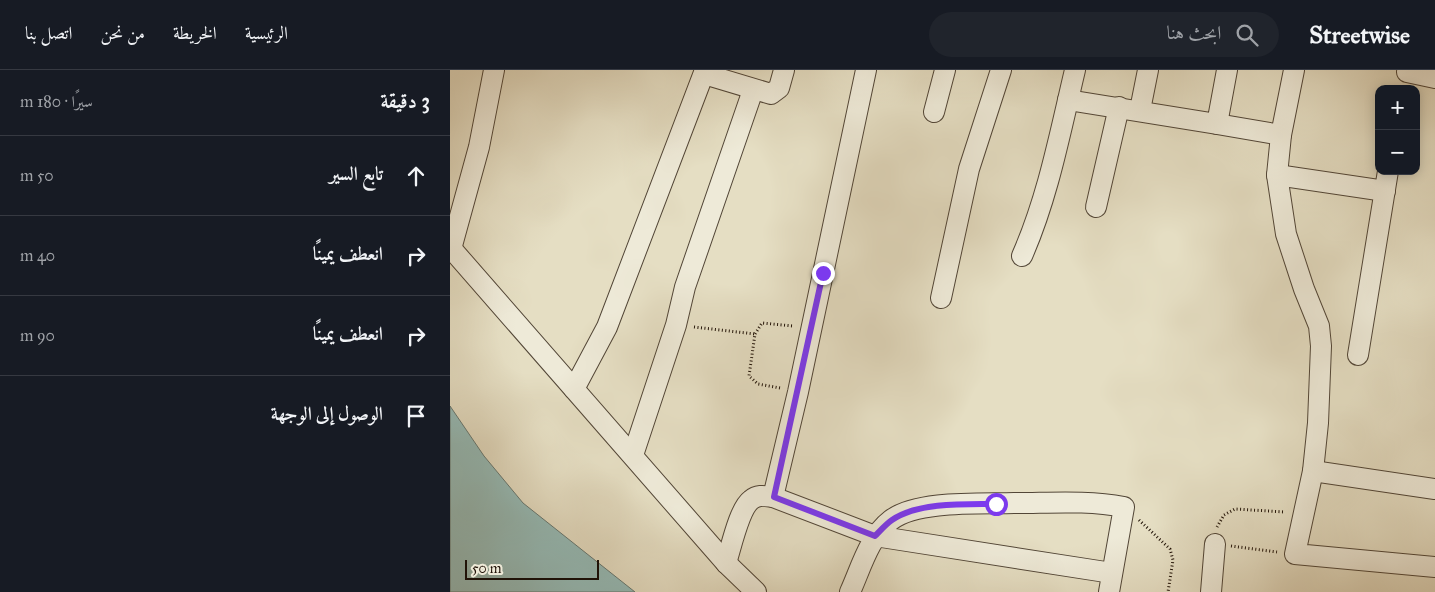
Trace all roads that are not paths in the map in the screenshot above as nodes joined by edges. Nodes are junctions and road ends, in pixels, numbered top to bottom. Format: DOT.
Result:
graph roads {
  1 [pos="494,70"];
  2 [pos="784,70"];
  3 [pos="866,70"];
  4 [pos="945,70"];
  5 [pos="1001,70"];
  6 [pos="1075,70"];
  7 [pos="1148,70"];
  8 [pos="1294,70"];
  9 [pos="1221,71"];
  10 [pos="705,72"];
  11 [pos="1406,77"];
  12 [pos="1435,78"];
  13 [pos="753,90"];
  14 [pos="1068,100"];
  15 [pos="1119,107"];
  16 [pos="1140,110"];
  17 [pos="934,112"];
  18 [pos="1217,124"];
  19 [pos="1280,135"];
  20 [pos="1277,175"];
  21 [pos="1387,175"];
  22 [pos="1385,192"];
  23 [pos="1096,208"];
  24 [pos="451,248"];
  25 [pos="1022,256"];
  26 [pos="941,298"];
  27 [pos="1358,355"];
  28 [pos="574,389"];
  29 [pos="633,455"];
  30 [pos="1313,471"];
  31 [pos="1435,489"];
  32 [pos="774,497"];
  33 [pos="875,536"];
  34 [pos="1215,544"];
  35 [pos="726,563"];
  36 [pos="1435,567"];
  37 [pos="1110,582"];
  38 [pos="756,592"];
  39 [pos="850,592"];
  40 [pos="1210,592"];
  1 -- 24 [label="street"];
  2 -- 13 [label="street"];
  3 -- 32 [label="street"];
  4 -- 17 [label="street"];
  5 -- 26 [label="street"];
  6 -- 14 [label="street"];
  7 -- 16 [label="street"];
  8 -- 19 [label="street"];
  9 -- 18 [label="street"];
  10 -- 13 [label="street"];
  10 -- 28 [label="street"];
  11 -- 12 [label="street"];
  13 -- 29 [label="street"];
  14 -- 15 [label="street"];
  14 -- 25 [label="street"];
  15 -- 16 [label="street"];
  15 -- 23 [label="street"];
  16 -- 18 [label="street"];
  18 -- 19 [label="street"];
  19 -- 20 [label="street"];
  20 -- 22 [label="street"];
  20 -- 30 [label="street"];
  21 -- 22 [label="street"];
  22 -- 27 [label="street"];
  24 -- 28 [label="street"];
  28 -- 29 [label="street"];
  29 -- 35 [label="street"];
  30 -- 31 [label="street"];
  30 -- 36 [label="street"];
  32 -- 33 [label="street"];
  32 -- 35 [label="street"];
  33 -- 37 [label="street"];
  33 -- 37 [label="street"];
  33 -- 39 [label="street"];
  34 -- 40 [label="street"];
  35 -- 38 [label="street"];
}
